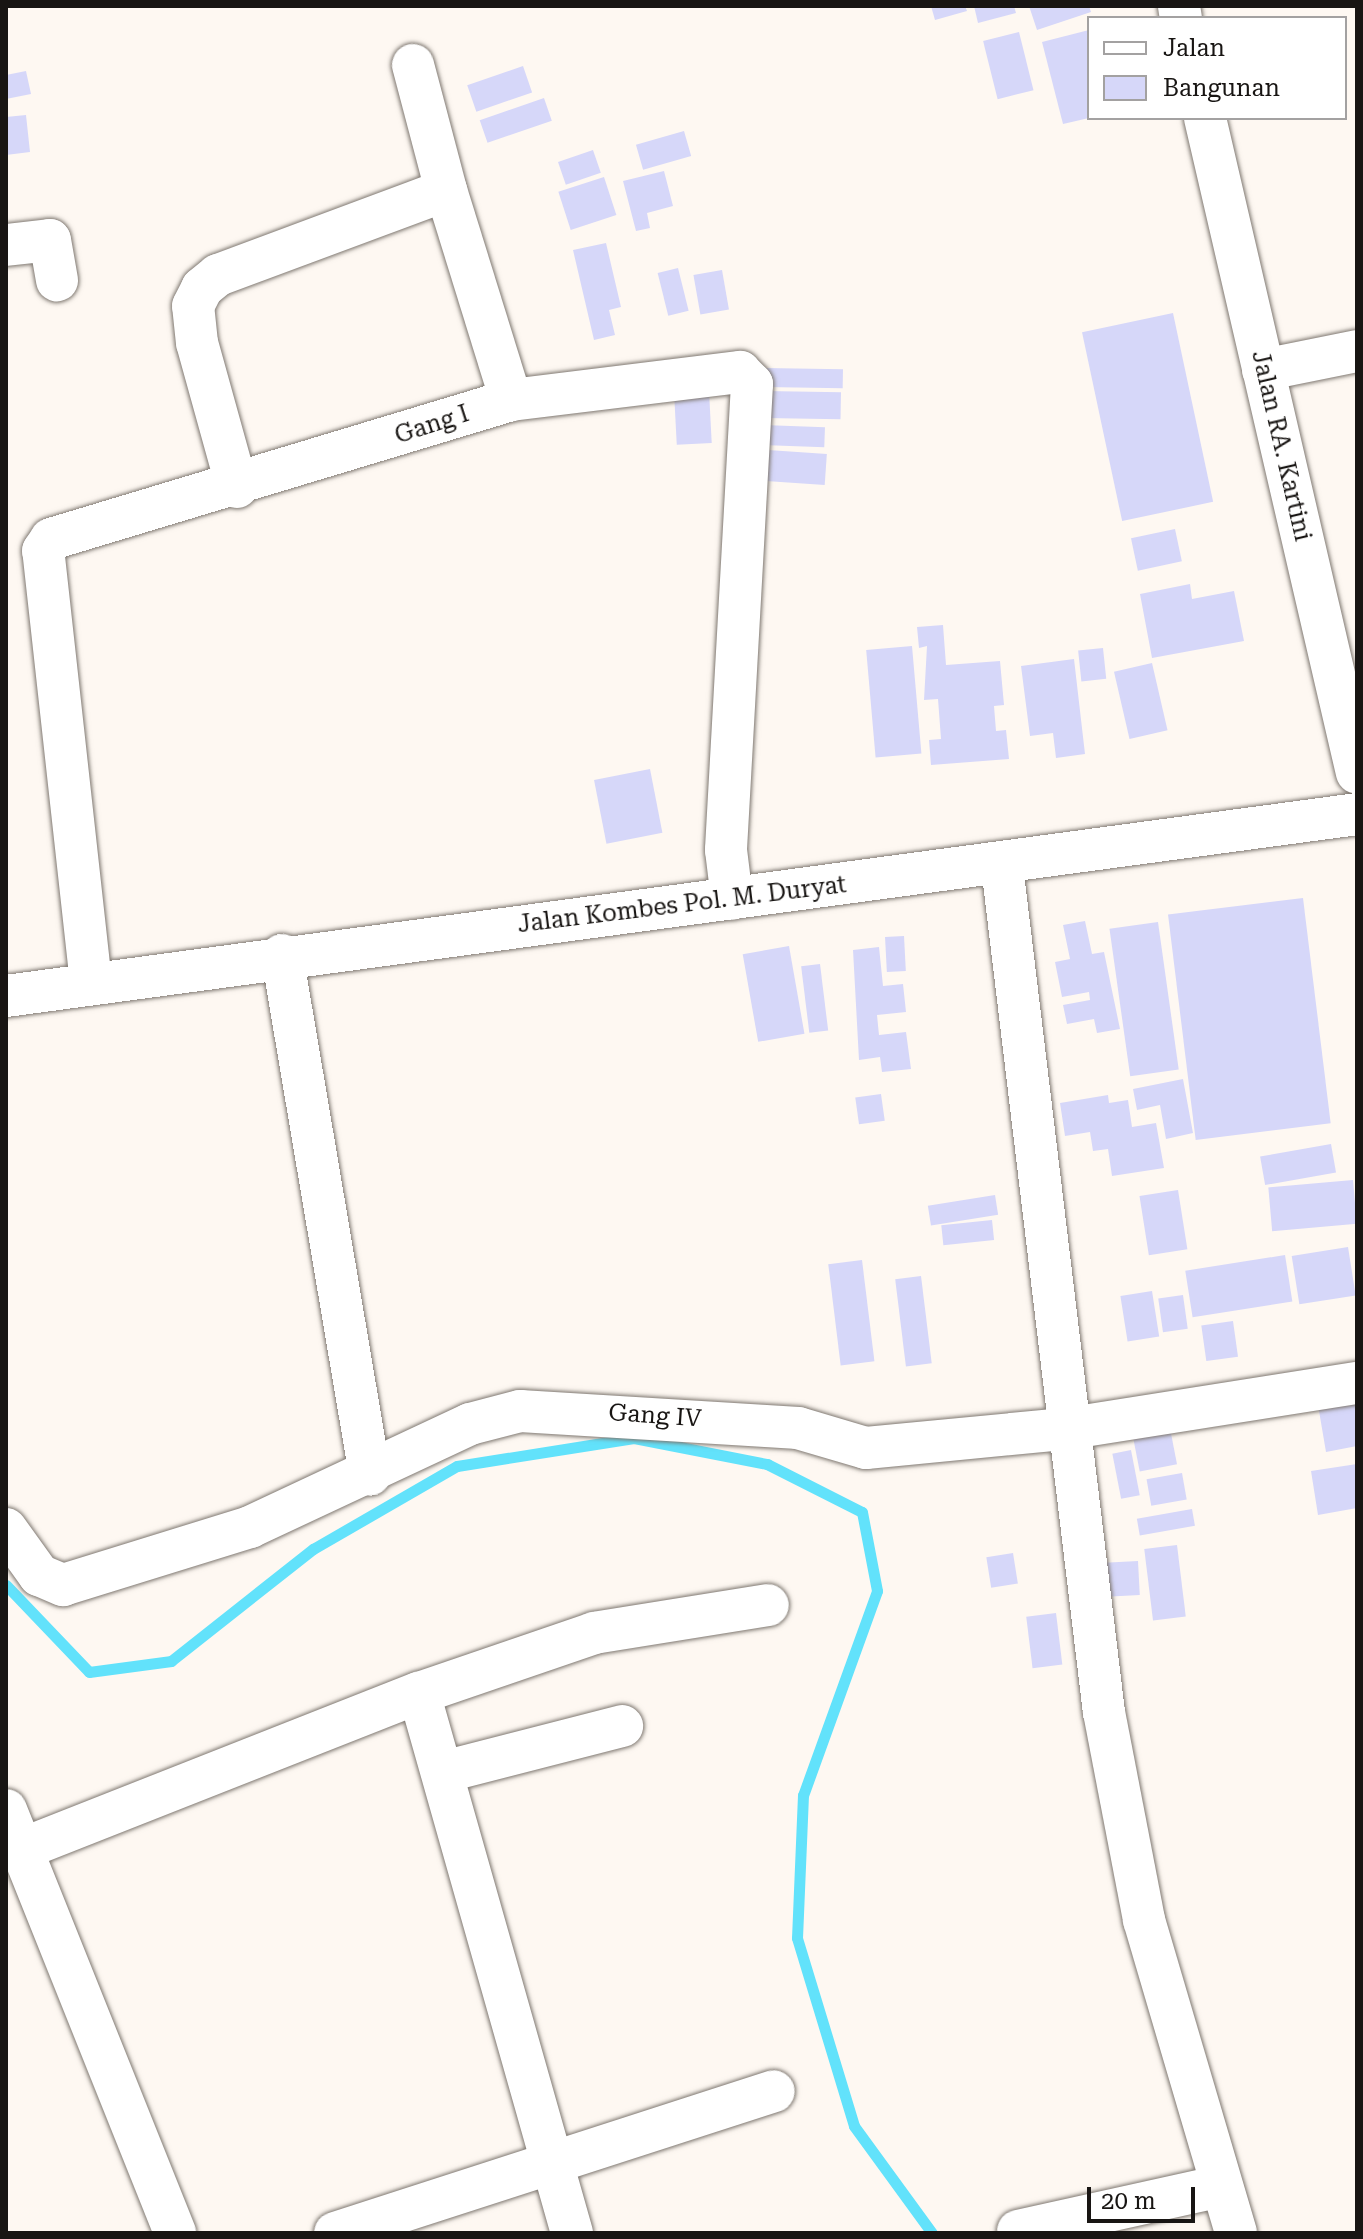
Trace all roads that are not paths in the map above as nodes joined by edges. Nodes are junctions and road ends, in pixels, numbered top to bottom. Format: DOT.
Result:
graph roads {
  1 [pos="413,65"];
  2 [pos="1205,120"];
  3 [pos="446,190"];
  4 [pos="6,245"];
  5 [pos="57,280"];
  6 [pos="1357,351"];
  7 [pos="1263,370"];
  8 [pos="511,400"];
  9 [pos="237,487"];
  10 [pos="1357,773"];
  11 [pos="1357,814"];
  12 [pos="1002,866"];
  13 [pos="732,899"];
  14 [pos="282,955"];
  15 [pos="91,983"];
  16 [pos="6,996"];
  17 [pos="1357,1383"];
  18 [pos="1065,1429"];
  19 [pos="370,1475"];
  20 [pos="6,1529"];
  21 [pos="768,1605"];
  22 [pos="419,1693"];
  23 [pos="622,1726"];
  24 [pos="443,1772"];
  25 [pos="6,1810"];
  26 [pos="22,1849"];
  27 [pos="774,2091"];
  28 [pos="554,2167"];
  29 [pos="1221,2186"];
  30 [pos="1018,2231"];
  31 [pos="175,2233"];
  32 [pos="335,2233"];
  33 [pos="572,2233"];
  34 [pos="1236,2233"];
  1 -- 3 [label="street"];
  2 -- 7 [label="street, Jalan RA. Kartini"];
  3 -- 8 [label="street"];
  3 -- 9 [label="street"];
  4 -- 5 [label="street"];
  6 -- 7 [label="street"];
  7 -- 10 [label="street, Jalan RA. Kartini"];
  8 -- 9 [label="street, Gang I"];
  8 -- 13 [label="street, Gang I"];
  9 -- 15 [label="street, Gang I"];
  11 -- 12 [label="street, Jalan Kombes Pol. M. Duryat"];
  12 -- 13 [label="street, Jalan Kombes Pol. M. Duryat"];
  12 -- 18 [label="street"];
  13 -- 14 [label="street, Jalan Kombes Pol. M. Duryat"];
  14 -- 15 [label="street, Jalan Kombes Pol. M. Duryat"];
  14 -- 19 [label="street"];
  15 -- 16 [label="street, Jalan Kombes Pol. M. Duryat"];
  17 -- 18 [label="street, Gang IV"];
  18 -- 19 [label="street, Gang IV"];
  18 -- 29 [label="street"];
  19 -- 20 [label="street, Gang IV"];
  21 -- 22 [label="street"];
  22 -- 24 [label="street"];
  22 -- 26 [label="street"];
  23 -- 24 [label="street"];
  24 -- 28 [label="street"];
  25 -- 26 [label="street"];
  26 -- 31 [label="street"];
  27 -- 28 [label="street"];
  28 -- 32 [label="street"];
  28 -- 33 [label="street"];
  29 -- 30 [label="street"];
  29 -- 34 [label="street"];
}
